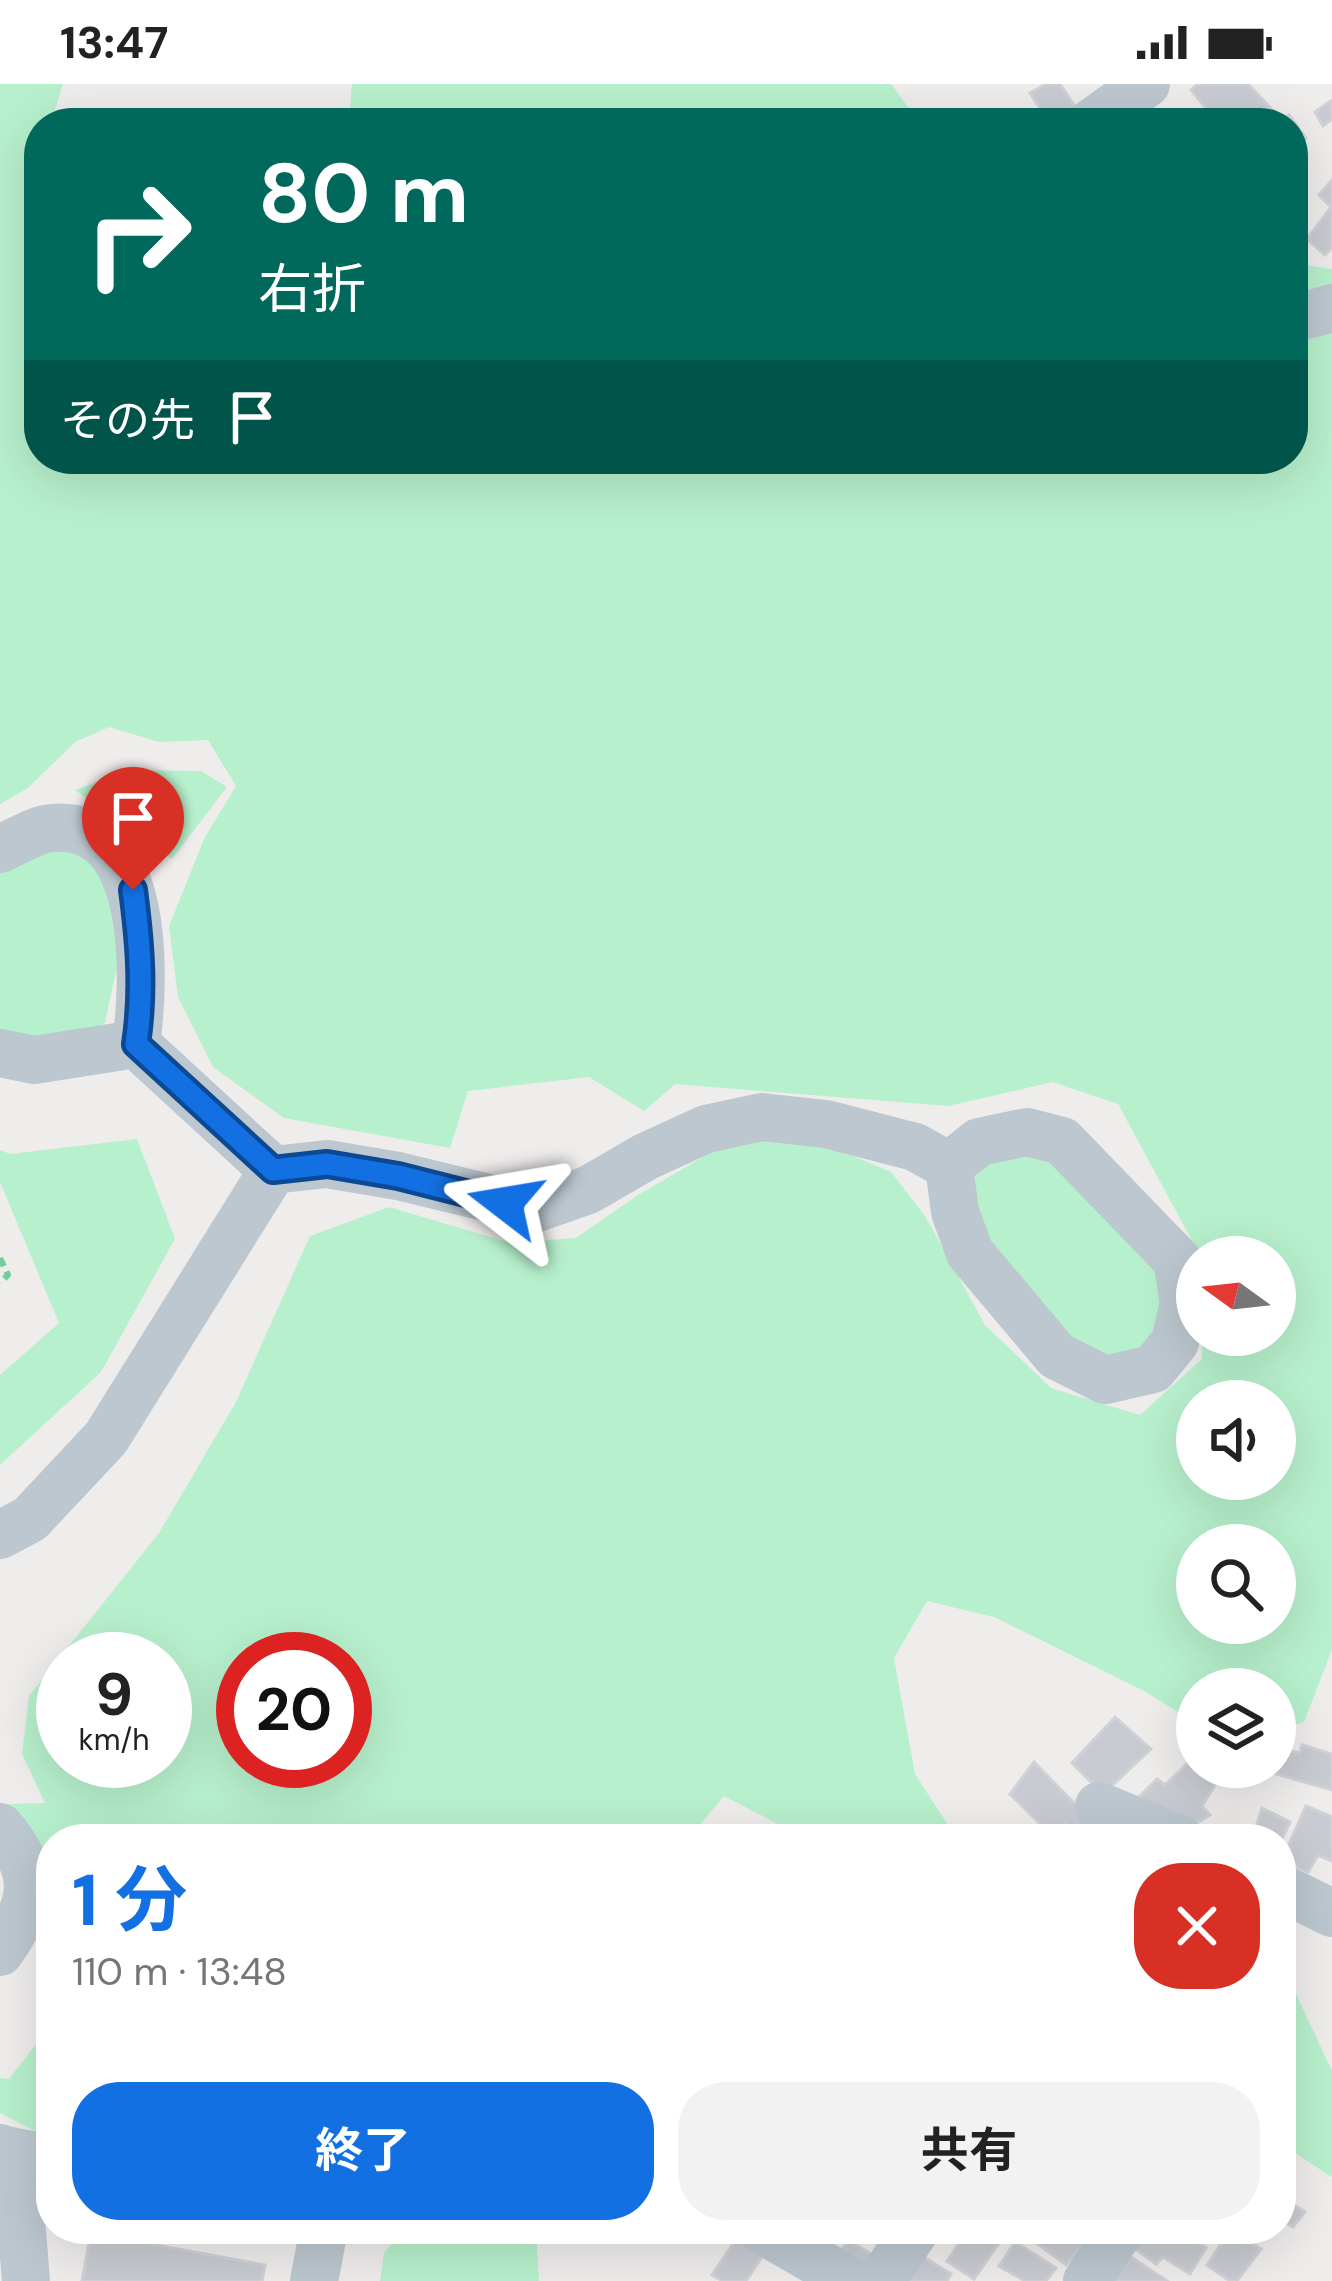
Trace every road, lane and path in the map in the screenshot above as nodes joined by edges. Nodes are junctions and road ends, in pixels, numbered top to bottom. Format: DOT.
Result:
graph roads {
  1 [pos="1146,84"];
  2 [pos="1112,108"];
  3 [pos="0,849"];
  4 [pos="136,1044"];
  5 [pos="0,1053"];
  6 [pos="949,1166"];
  7 [pos="273,1170"];
  8 [pos="0,1258"];
  9 [pos="0,1283"];
  10 [pos="0,1534"];
  11 [pos="1100,1806"];
  12 [pos="1143,1824"];
  13 [pos="0,1827"];
  14 [pos="1296,1895"];
  15 [pos="1332,1913"];
  16 [pos="0,1952"];
  17 [pos="1,2149"];
  18 [pos="36,2156"];
  19 [pos="321,2244"];
  20 [pos="787,2244"];
  21 [pos="906,2244"];
  22 [pos="1111,2244"];
  23 [pos="26,2281"];
  24 [pos="314,2281"];
  25 [pos="850,2281"];
  26 [pos="881,2281"];
  27 [pos="1087,2281"];
  1 -- 2 [label="street"];
  3 -- 4 [label="street"];
  4 -- 5 [label="street"];
  4 -- 7 [label="street"];
  6 -- 6 [label="street"];
  6 -- 7 [label="street"];
  7 -- 10 [label="street"];
  8 -- 9 [label="path"];
  11 -- 12 [label="street"];
  13 -- 16 [label="street"];
  14 -- 15 [label="street"];
  17 -- 18 [label="street"];
  17 -- 23 [label="street"];
  19 -- 24 [label="street"];
  20 -- 25 [label="street"];
  21 -- 26 [label="street"];
  22 -- 27 [label="street"];
}
